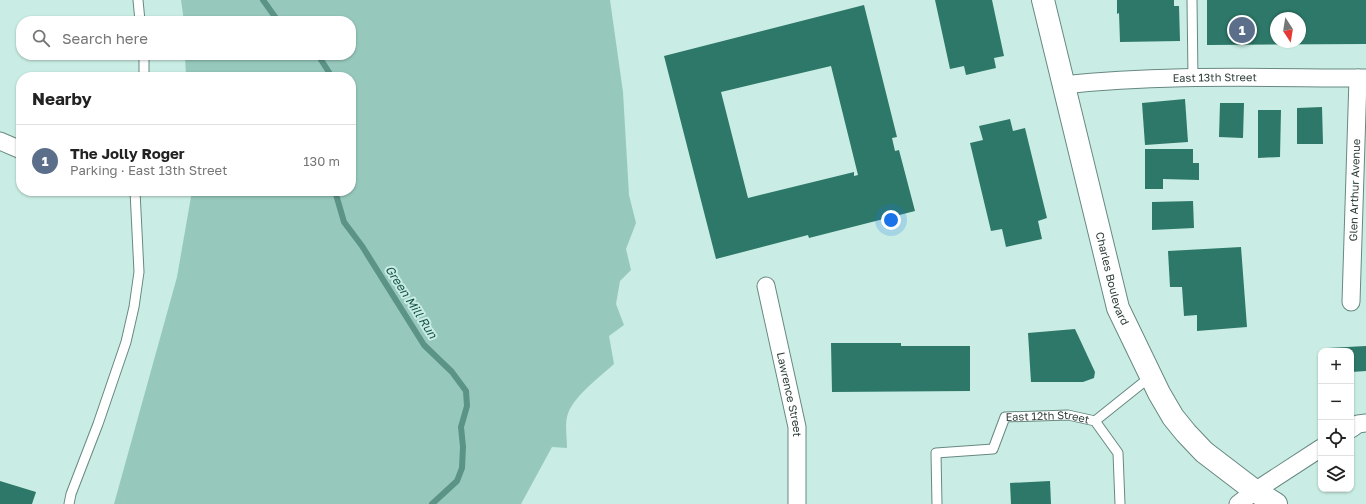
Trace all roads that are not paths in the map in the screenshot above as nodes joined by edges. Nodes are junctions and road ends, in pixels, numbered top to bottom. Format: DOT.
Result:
graph roads {
  1 [pos="138,0"];
  2 [pos="1043,0"];
  3 [pos="1192,0"];
  4 [pos="140,16"];
  5 [pos="144,60"];
  6 [pos="144,72"];
  7 [pos="1193,78"];
  8 [pos="1362,78"];
  9 [pos="1064,85"];
  10 [pos="0,141"];
  11 [pos="16,148"];
  12 [pos="135,196"];
  13 [pos="766,286"];
  14 [pos="1351,302"];
  15 [pos="1152,376"];
  16 [pos="1095,421"];
  17 [pos="1366,424"];
  18 [pos="1354,427"];
  19 [pos="1318,450"];
  20 [pos="1256,491"];
  21 [pos="68,504"];
  22 [pos="797,504"];
  23 [pos="936,504"];
  24 [pos="1120,504"];
  25 [pos="1238,504"];
  26 [pos="1276,504"];
  1 -- 4 [label="lane"];
  2 -- 9 [label="main road, Charles Boulevard"];
  3 -- 7 [label="lane"];
  5 -- 6 [label="lane"];
  7 -- 8 [label="street, East 13th Street"];
  7 -- 9 [label="street, East 13th Street"];
  8 -- 14 [label="street, Glen Arthur Avenue"];
  9 -- 15 [label="main road, Charles Boulevard"];
  10 -- 11 [label="street"];
  12 -- 21 [label="lane"];
  13 -- 22 [label="street, Lawrence Street"];
  15 -- 16 [label="lane"];
  15 -- 20 [label="main road, Charles Boulevard"];
  16 -- 23 [label="lane, East 12th Street"];
  16 -- 24 [label="lane, East 12th Street"];
  17 -- 18 [label="street"];
  19 -- 20 [label="street"];
  20 -- 25 [label="street"];
  20 -- 26 [label="main road, Charles Boulevard"];
}
